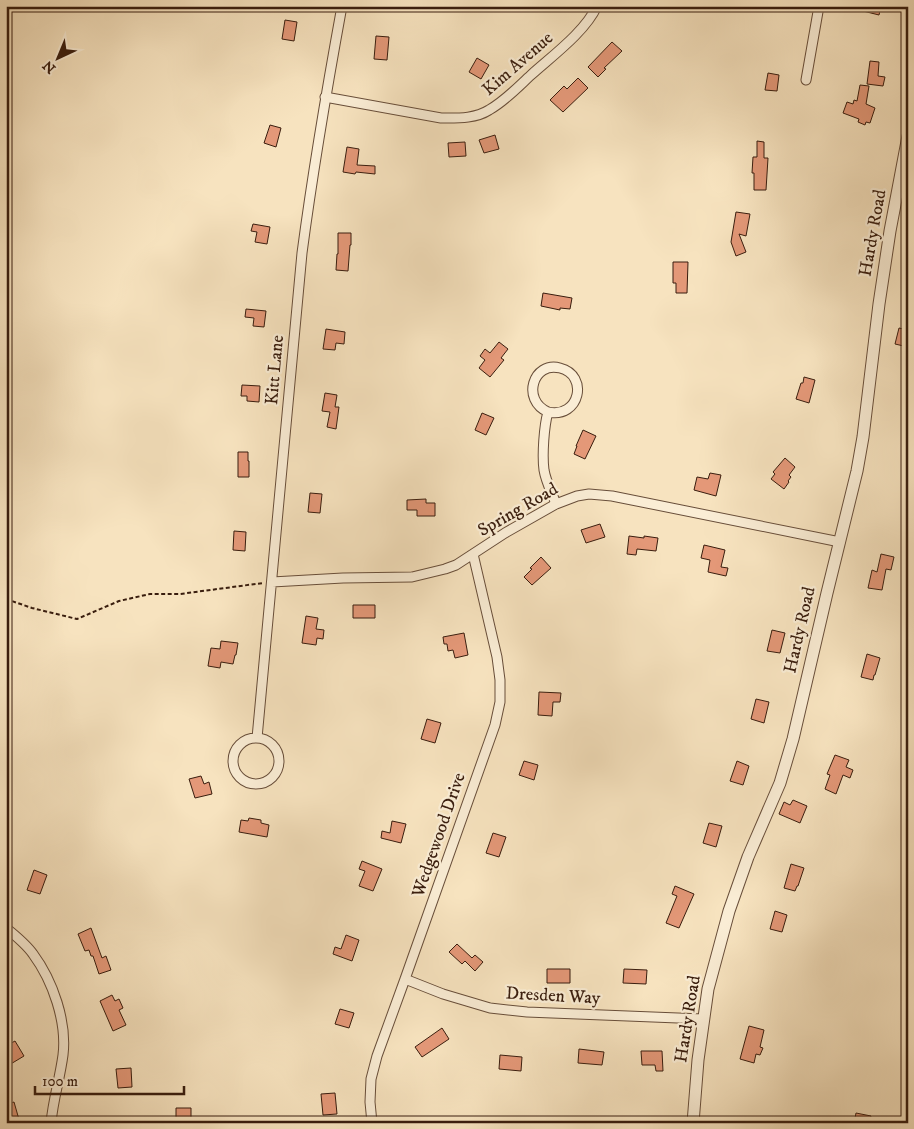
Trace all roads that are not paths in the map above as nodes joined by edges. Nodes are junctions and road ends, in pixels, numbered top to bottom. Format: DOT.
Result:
graph roads {
  1 [pos="342,6"];
  2 [pos="597,6"];
  3 [pos="818,6"];
  4 [pos="806,80"];
  5 [pos="325,97"];
  6 [pos="908,136"];
  7 [pos="548,412"];
  8 [pos="556,504"];
  9 [pos="840,542"];
  10 [pos="473,554"];
  11 [pos="272,582"];
  12 [pos="257,738"];
  13 [pos="6,928"];
  14 [pos="405,979"];
  15 [pos="703,1019"];
  16 [pos="51,1123"];
  17 [pos="372,1123"];
  18 [pos="693,1123"];
  1 -- 5 [label="street, Kitt Lane"];
  2 -- 5 [label="street, Kim Avenue"];
  3 -- 4 [label="street"];
  5 -- 11 [label="street, Kitt Lane"];
  6 -- 9 [label="street, Hardy Road"];
  7 -- 7 [label="street"];
  7 -- 8 [label="street"];
  8 -- 9 [label="street, Spring Road"];
  8 -- 10 [label="street, Spring Road"];
  9 -- 15 [label="street, Hardy Road"];
  10 -- 11 [label="street, Spring Road"];
  10 -- 14 [label="street, Wedgewood Drive"];
  11 -- 12 [label="street, Kitt Lane"];
  12 -- 12 [label="street"];
  13 -- 16 [label="street"];
  14 -- 15 [label="street, Dresden Way"];
  14 -- 17 [label="street, Wedgewood Drive"];
  15 -- 18 [label="street, Hardy Road"];
}
